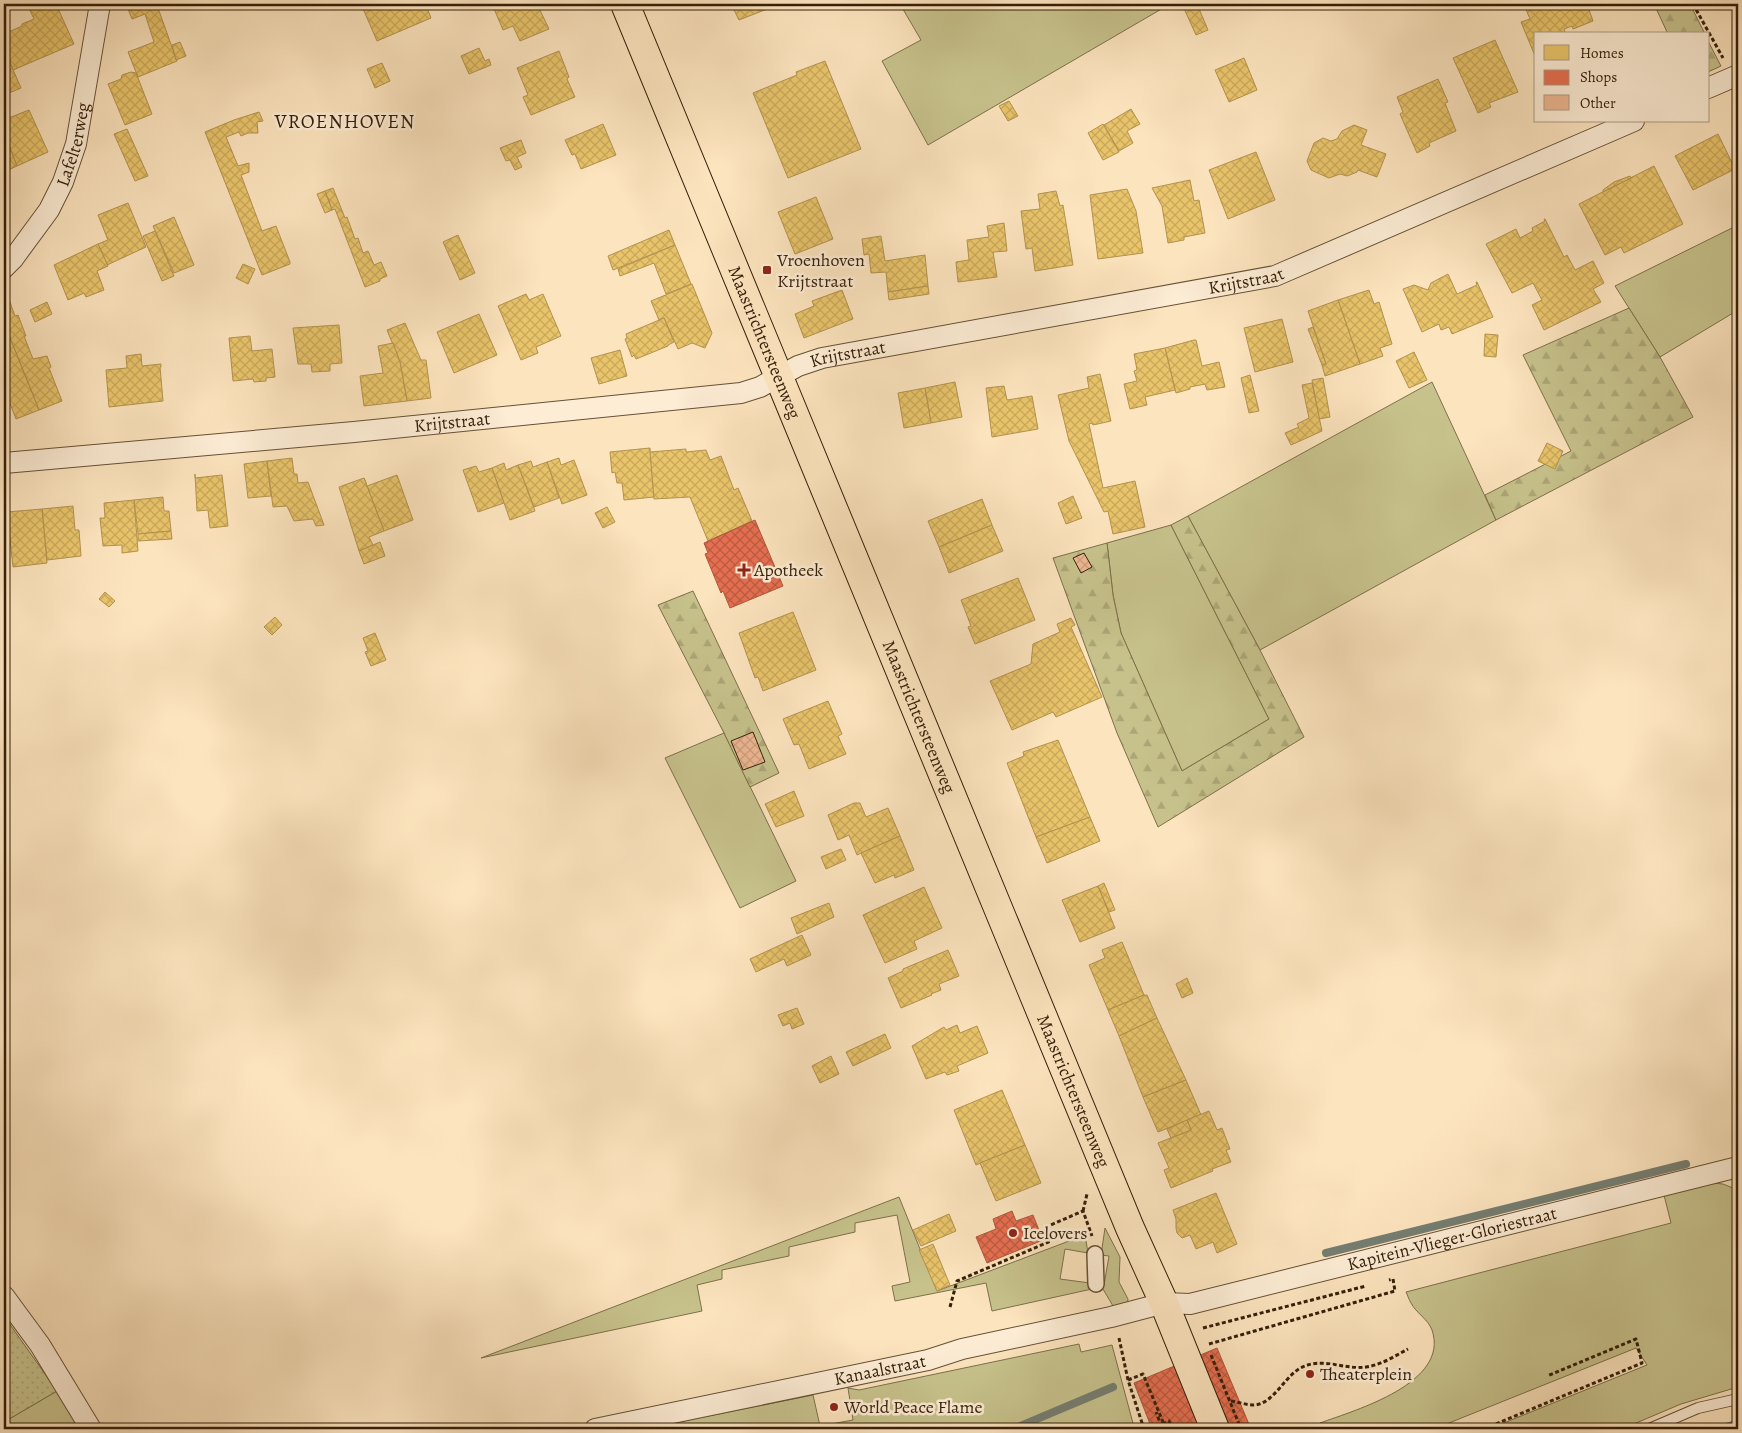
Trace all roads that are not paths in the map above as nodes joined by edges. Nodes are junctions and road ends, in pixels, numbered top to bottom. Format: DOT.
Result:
graph roads {
  1 [pos="100,4"];
  2 [pos="625,4"];
  3 [pos="1736,76"];
  4 [pos="1710,87"];
  5 [pos="1632,122"];
  6 [pos="4,268"];
  7 [pos="779,377"];
  8 [pos="4,463"];
  9 [pos="1737,1168"];
  10 [pos="1095,1254"];
  11 [pos="1096,1284"];
  12 [pos="4,1296"];
  13 [pos="1164,1303"];
  14 [pos="1738,1399"];
  15 [pos="607,1428"];
  16 [pos="91,1429"];
  17 [pos="1215,1429"];
  18 [pos="1649,1429"];
  1 -- 6 [label="street, Lafelterweg"];
  2 -- 7 [label="main road, Maastrichtersteenweg"];
  3 -- 4 [label="street"];
  5 -- 7 [label="street, Krijtstraat"];
  7 -- 8 [label="street, Krijtstraat"];
  7 -- 13 [label="main road, Maastrichtersteenweg"];
  9 -- 13 [label="street, Kapitein-Vlieger-Gloriestraat"];
  10 -- 11 [label="street"];
  12 -- 16 [label="street"];
  13 -- 15 [label="street, Kanaalstraat"];
  13 -- 17 [label="main road, Maastrichtersteenweg"];
  14 -- 18 [label="lane"];
}
